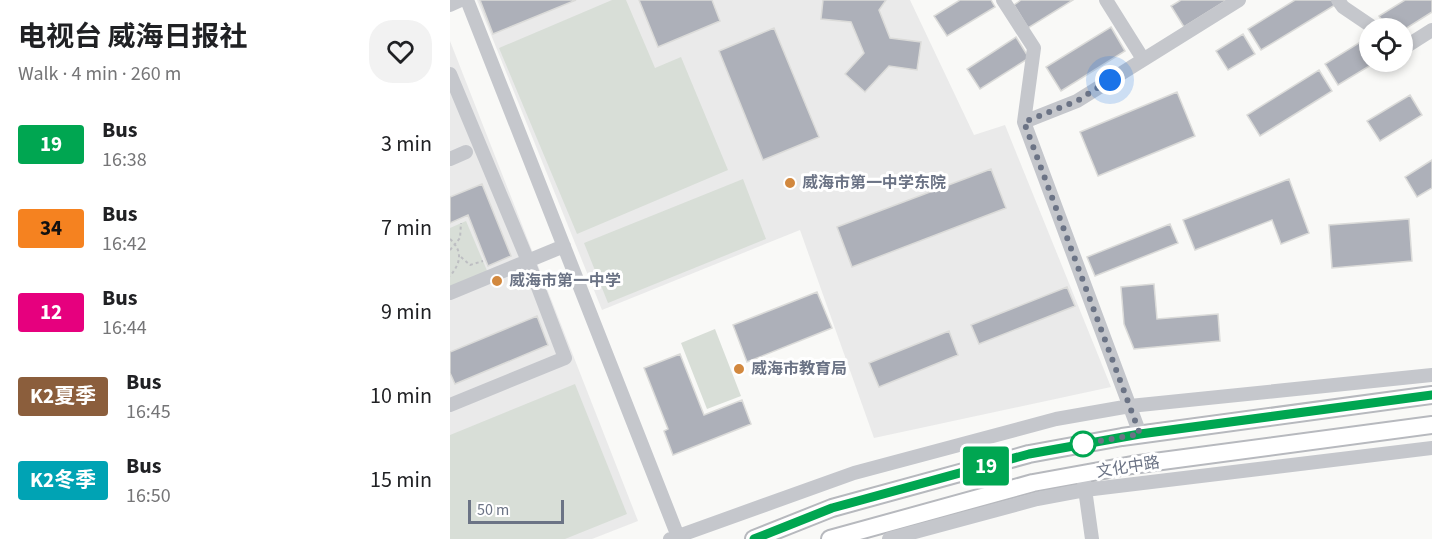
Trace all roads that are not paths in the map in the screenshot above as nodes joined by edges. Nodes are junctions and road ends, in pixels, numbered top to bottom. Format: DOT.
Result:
graph roads {
  1 [pos="461,0"];
  2 [pos="466,0"];
  3 [pos="1003,0"];
  4 [pos="1106,0"];
  5 [pos="1239,0"];
  6 [pos="1338,0"];
  7 [pos="450,4"];
  8 [pos="1359,18"];
  9 [pos="1432,30"];
  10 [pos="1413,42"];
  11 [pos="1143,59"];
  12 [pos="450,74"];
  13 [pos="1024,122"];
  14 [pos="466,152"];
  15 [pos="450,159"];
  16 [pos="564,246"];
  17 [pos="528,261"];
  18 [pos="450,293"];
  19 [pos="1432,375"];
  20 [pos="1432,395"];
  21 [pos="450,404"];
  22 [pos="1130,406"];
  23 [pos="1432,425"];
  24 [pos="1140,434"];
  25 [pos="1432,448"];
  26 [pos="1084,482"];
  27 [pos="675,538"];
  28 [pos="754,539"];
  29 [pos="830,539"];
  30 [pos="889,539"];
  31 [pos="1092,539"];
  1 -- 7 [label="street"];
  2 -- 16 [label="street"];
  3 -- 13 [label="street"];
  4 -- 11 [label="street"];
  5 -- 11 [label="street"];
  6 -- 8 [label="street"];
  9 -- 10 [label="street"];
  11 -- 13 [label="street"];
  12 -- 17 [label="street"];
  13 -- 22 [label="street"];
  14 -- 15 [label="street"];
  16 -- 17 [label="street"];
  16 -- 27 [label="street"];
  17 -- 18 [label="street"];
  17 -- 21 [label="street"];
  19 -- 22 [label="street"];
  20 -- 24 [label="main road, 文化中路"];
  22 -- 24 [label="street"];
  22 -- 27 [label="street"];
  23 -- 26 [label="main road, 文化中路"];
  24 -- 28 [label="main road, 文化中路"];
  25 -- 26 [label="street"];
  26 -- 29 [label="main road, 文化中路"];
  26 -- 30 [label="street"];
  26 -- 31 [label="street"];
}
